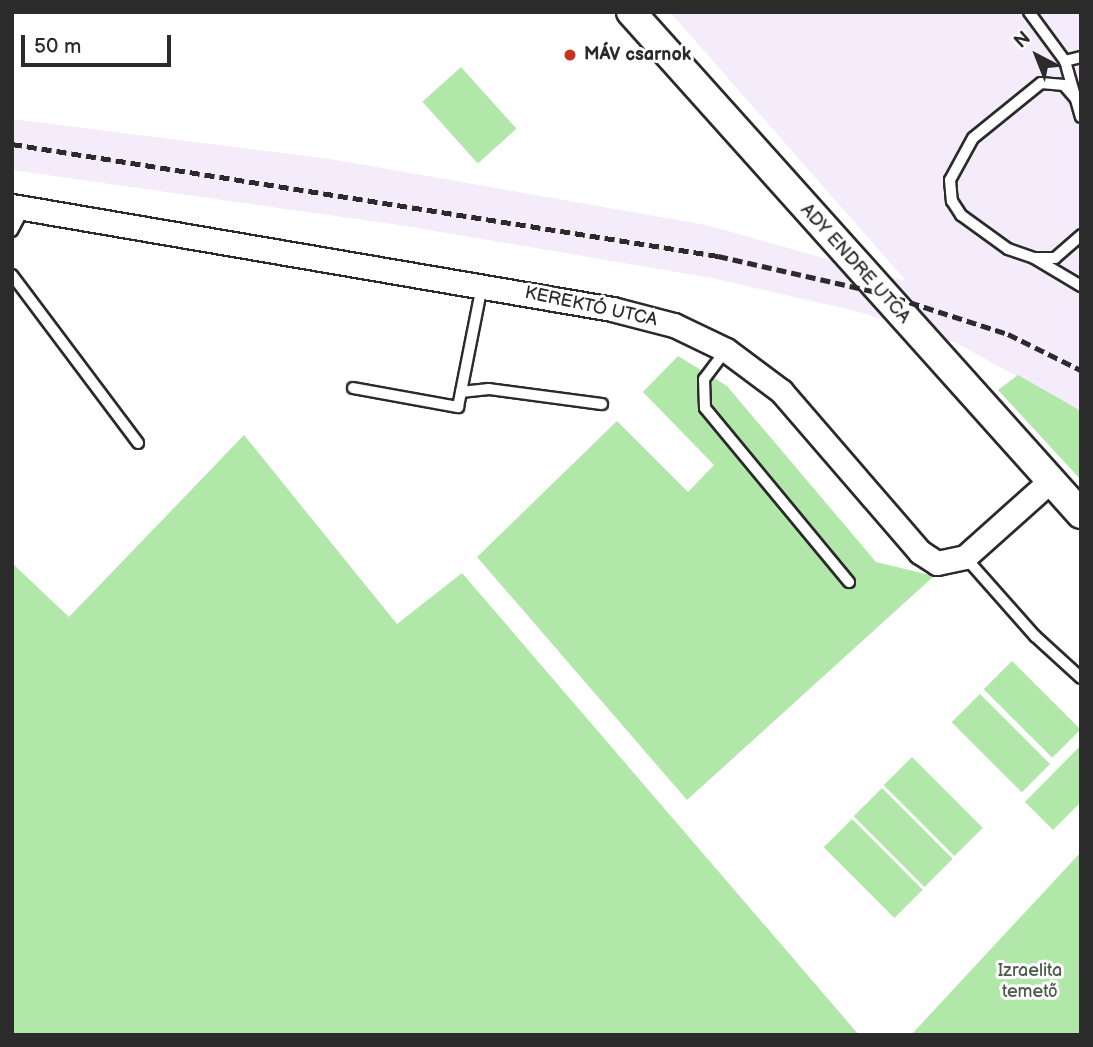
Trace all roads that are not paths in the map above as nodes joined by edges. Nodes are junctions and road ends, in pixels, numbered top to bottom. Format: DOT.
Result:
graph roads {
  1 [pos="631,12"];
  2 [pos="1028,12"];
  3 [pos="1081,57"];
  4 [pos="1065,61"];
  5 [pos="1076,99"];
  6 [pos="1081,117"];
  7 [pos="21,215"];
  8 [pos="12,231"];
  9 [pos="1081,235"];
  10 [pos="1034,258"];
  11 [pos="12,275"];
  12 [pos="482,286"];
  13 [pos="1081,286"];
  14 [pos="726,350"];
  15 [pos="354,387"];
  16 [pos="461,392"];
  17 [pos="602,404"];
  18 [pos="138,443"];
  19 [pos="1050,481"];
  20 [pos="1081,514"];
  21 [pos="965,557"];
  22 [pos="849,582"];
  23 [pos="1081,678"];
  1 -- 19 [label="street, ADY ENDRE UTCA"];
  2 -- 4 [label="lane"];
  3 -- 4 [label="lane"];
  4 -- 5 [label="lane"];
  5 -- 6 [label="lane"];
  5 -- 10 [label="lane"];
  7 -- 8 [label="lane"];
  7 -- 12 [label="street, KEREKTÓ UTCA"];
  9 -- 10 [label="lane"];
  10 -- 13 [label="lane"];
  11 -- 18 [label="lane"];
  12 -- 14 [label="street, KEREKTÓ UTCA"];
  12 -- 16 [label="lane"];
  14 -- 21 [label="street, KEREKTÓ UTCA"];
  14 -- 22 [label="lane"];
  15 -- 16 [label="lane"];
  16 -- 17 [label="lane"];
  19 -- 20 [label="street, ADY ENDRE UTCA"];
  19 -- 21 [label="street"];
  21 -- 23 [label="lane"];
}
